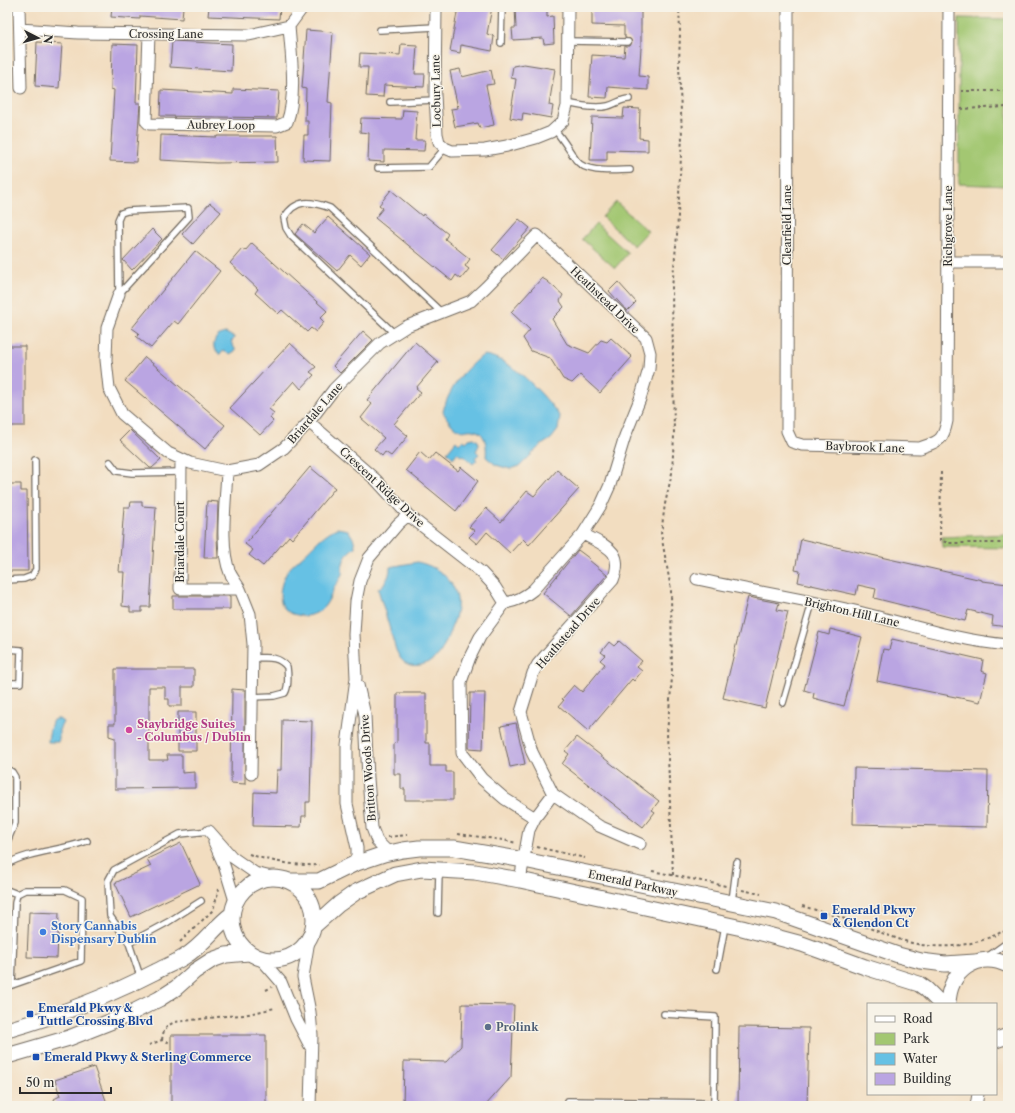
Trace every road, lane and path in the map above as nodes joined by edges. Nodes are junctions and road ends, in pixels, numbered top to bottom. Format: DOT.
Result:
graph roads {
  1 [pos="19,7"];
  2 [pos="303,7"];
  3 [pos="436,7"];
  4 [pos="502,7"];
  5 [pos="568,7"];
  6 [pos="679,7"];
  7 [pos="788,7"];
  8 [pos="948,7"];
  9 [pos="289,26"];
  10 [pos="435,27"];
  11 [pos="20,29"];
  12 [pos="380,30"];
  13 [pos="149,34"];
  14 [pos="567,41"];
  15 [pos="628,42"];
  16 [pos="501,43"];
  17 [pos="21,88"];
  18 [pos="961,91"];
  19 [pos="1008,91"];
  20 [pos="629,99"];
  21 [pos="435,100"];
  22 [pos="390,102"];
  23 [pos="567,103"];
  24 [pos="1008,107"];
  25 [pos="961,109"];
  26 [pos="554,129"];
  27 [pos="445,148"];
  28 [pos="378,168"];
  29 [pos="630,170"];
  30 [pos="948,262"];
  31 [pos="1008,262"];
  32 [pos="119,294"];
  33 [pos="442,313"];
  34 [pos="395,334"];
  35 [pos="310,422"];
  36 [pos="792,442"];
  37 [pos="938,442"];
  38 [pos="181,459"];
  39 [pos="35,460"];
  40 [pos="110,462"];
  41 [pos="227,471"];
  42 [pos="181,472"];
  43 [pos="941,472"];
  44 [pos="408,515"];
  45 [pos="583,534"];
  46 [pos="1008,543"];
  47 [pos="696,579"];
  48 [pos="7,580"];
  49 [pos="240,589"];
  50 [pos="505,603"];
  51 [pos="812,603"];
  52 [pos="7,609"];
  53 [pos="1008,644"];
  54 [pos="8,649"];
  55 [pos="253,658"];
  56 [pos="356,678"];
  57 [pos="7,683"];
  58 [pos="252,697"];
  59 [pos="783,703"];
  60 [pos="7,769"];
  61 [pos="251,774"];
  62 [pos="554,794"];
  63 [pos="535,818"];
  64 [pos="209,831"];
  65 [pos="87,841"];
  66 [pos="7,842"];
  67 [pos="640,844"];
  68 [pos="538,847"];
  69 [pos="390,853"];
  70 [pos="588,858"];
  71 [pos="524,860"];
  72 [pos="736,862"];
  73 [pos="7,864"];
  74 [pos="241,864"];
  75 [pos="325,864"];
  76 [pos="354,864"];
  77 [pos="439,870"];
  78 [pos="651,871"];
  79 [pos="227,874"];
  80 [pos="673,876"];
  81 [pos="271,877"];
  82 [pos="520,880"];
  83 [pos="290,881"];
  84 [pos="727,886"];
  85 [pos="7,890"];
  86 [pos="742,890"];
  87 [pos="17,894"];
  88 [pos="761,894"];
  89 [pos="201,901"];
  90 [pos="732,902"];
  91 [pos="800,905"];
  92 [pos="234,908"];
  93 [pos="438,913"];
  94 [pos="725,924"];
  95 [pos="311,934"];
  96 [pos="1007,935"];
  97 [pos="1008,942"];
  98 [pos="129,943"];
  99 [pos="178,944"];
  100 [pos="255,956"];
  101 [pos="979,961"];
  102 [pos="1008,965"];
  103 [pos="717,969"];
  104 [pos="141,980"];
  105 [pos="10,985"];
  106 [pos="940,1003"];
  107 [pos="948,1003"];
  108 [pos="275,1008"];
  109 [pos="664,1014"];
  110 [pos="7,1030"];
  111 [pos="162,1040"];
  112 [pos="171,1043"];
  113 [pos="149,1045"];
  114 [pos="311,1048"];
  115 [pos="7,1056"];
  116 [pos="970,1095"];
  117 [pos="978,1095"];
  118 [pos="568,1101"];
  119 [pos="714,1105"];
  120 [pos="310,1106"];
  121 [pos="971,1106"];
  122 [pos="976,1106"];
  1 -- 11 [label="street"];
  2 -- 9 [label="street"];
  3 -- 10 [label="street, Locbury Lane"];
  4 -- 16 [label="lane"];
  5 -- 14 [label="street"];
  6 -- 80 [label="path"];
  7 -- 36 [label="street, Clearfield Lane"];
  8 -- 30 [label="street, Richgrove Lane"];
  9 -- 13 [label="street, Crossing Lane"];
  9 -- 13 [label="street, Aubrey Loop"];
  10 -- 12 [label="lane"];
  10 -- 21 [label="street, Locbury Lane"];
  11 -- 13 [label="street, Crossing Lane"];
  11 -- 17 [label="street"];
  14 -- 15 [label="lane"];
  14 -- 23 [label="street"];
  18 -- 19 [label="path"];
  20 -- 23 [label="lane"];
  21 -- 22 [label="lane"];
  21 -- 27 [label="street, Locbury Lane"];
  23 -- 26 [label="street"];
  24 -- 25 [label="path"];
  26 -- 27 [label="street"];
  26 -- 29 [label="lane"];
  27 -- 28 [label="lane"];
  30 -- 31 [label="street"];
  30 -- 37 [label="street, Richgrove Lane"];
  32 -- 32 [label="lane"];
  32 -- 38 [label="street, Briardale Lane"];
  33 -- 34 [label="street, Briardale Lane"];
  33 -- 34 [label="lane"];
  33 -- 45 [label="street, Heathstead Drive"];
  34 -- 35 [label="street, Briardale Lane"];
  35 -- 41 [label="street, Briardale Lane"];
  35 -- 44 [label="street, Crescent Ridge Drive"];
  36 -- 37 [label="street, Baybrook Lane"];
  38 -- 41 [label="street, Briardale Lane"];
  38 -- 42 [label="street, Briardale Court"];
  39 -- 48 [label="lane"];
  40 -- 42 [label="lane"];
  41 -- 49 [label="street"];
  42 -- 49 [label="street, Briardale Court"];
  43 -- 46 [label="path"];
  44 -- 50 [label="street, Crescent Ridge Drive"];
  44 -- 56 [label="street, Britton Woods Drive"];
  45 -- 50 [label="street, Heathstead Drive"];
  45 -- 62 [label="street, Heathstead Drive"];
  47 -- 51 [label="street, Brighton Hill Lane"];
  49 -- 55 [label="street"];
  50 -- 63 [label="street"];
  51 -- 53 [label="street, Brighton Hill Lane"];
  51 -- 59 [label="lane"];
  52 -- 54 [label="path"];
  54 -- 57 [label="lane"];
  55 -- 58 [label="street"];
  55 -- 58 [label="lane"];
  56 -- 69 [label="street, Britton Woods Drive"];
  56 -- 76 [label="street, Britton Woods Drive"];
  58 -- 61 [label="street"];
  60 -- 66 [label="lane"];
  62 -- 63 [label="street"];
  62 -- 67 [label="street, Heathstead Drive"];
  63 -- 71 [label="street"];
  64 -- 74 [label="street"];
  64 -- 79 [label="street"];
  64 -- 98 [label="lane"];
  65 -- 73 [label="lane"];
  68 -- 70 [label="path"];
  69 -- 71 [label="main road, Emerald Parkway"];
  69 -- 76 [label="main road, Emerald Parkway"];
  71 -- 82 [label="street"];
  71 -- 90 [label="main road, Emerald Parkway"];
  72 -- 90 [label="lane"];
  74 -- 75 [label="path"];
  74 -- 81 [label="street"];
  76 -- 83 [label="main road, Emerald Parkway"];
  77 -- 82 [label="main road, Emerald Parkway"];
  77 -- 93 [label="lane"];
  77 -- 95 [label="main road, Emerald Parkway"];
  78 -- 80 [label="path"];
  79 -- 92 [label="street"];
  79 -- 99 [label="path"];
  80 -- 84 [label="path"];
  81 -- 83 [label="main road"];
  81 -- 92 [label="main road"];
  82 -- 94 [label="main road, Emerald Parkway"];
  83 -- 95 [label="main road"];
  85 -- 87 [label="lane"];
  86 -- 88 [label="path"];
  87 -- 105 [label="lane"];
  87 -- 105 [label="lane"];
  89 -- 98 [label="lane"];
  90 -- 101 [label="main road, Emerald Parkway"];
  91 -- 96 [label="path"];
  92 -- 100 [label="main road"];
  92 -- 104 [label="main road"];
  94 -- 103 [label="lane"];
  94 -- 106 [label="main road, Emerald Parkway"];
  95 -- 100 [label="main road"];
  95 -- 114 [label="street"];
  97 -- 101 [label="lane"];
  98 -- 104 [label="lane"];
  100 -- 114 [label="street"];
  100 -- 115 [label="main road"];
  101 -- 102 [label="main road, Emerald Parkway"];
  101 -- 107 [label="main road"];
  104 -- 110 [label="main road"];
  108 -- 111 [label="path"];
  109 -- 119 [label="lane"];
  111 -- 112 [label="path"];
  111 -- 113 [label="path"];
  114 -- 120 [label="street"];
  116 -- 121 [label="street"];
  117 -- 122 [label="street"];
  118 -- 119 [label="lane"];
}
